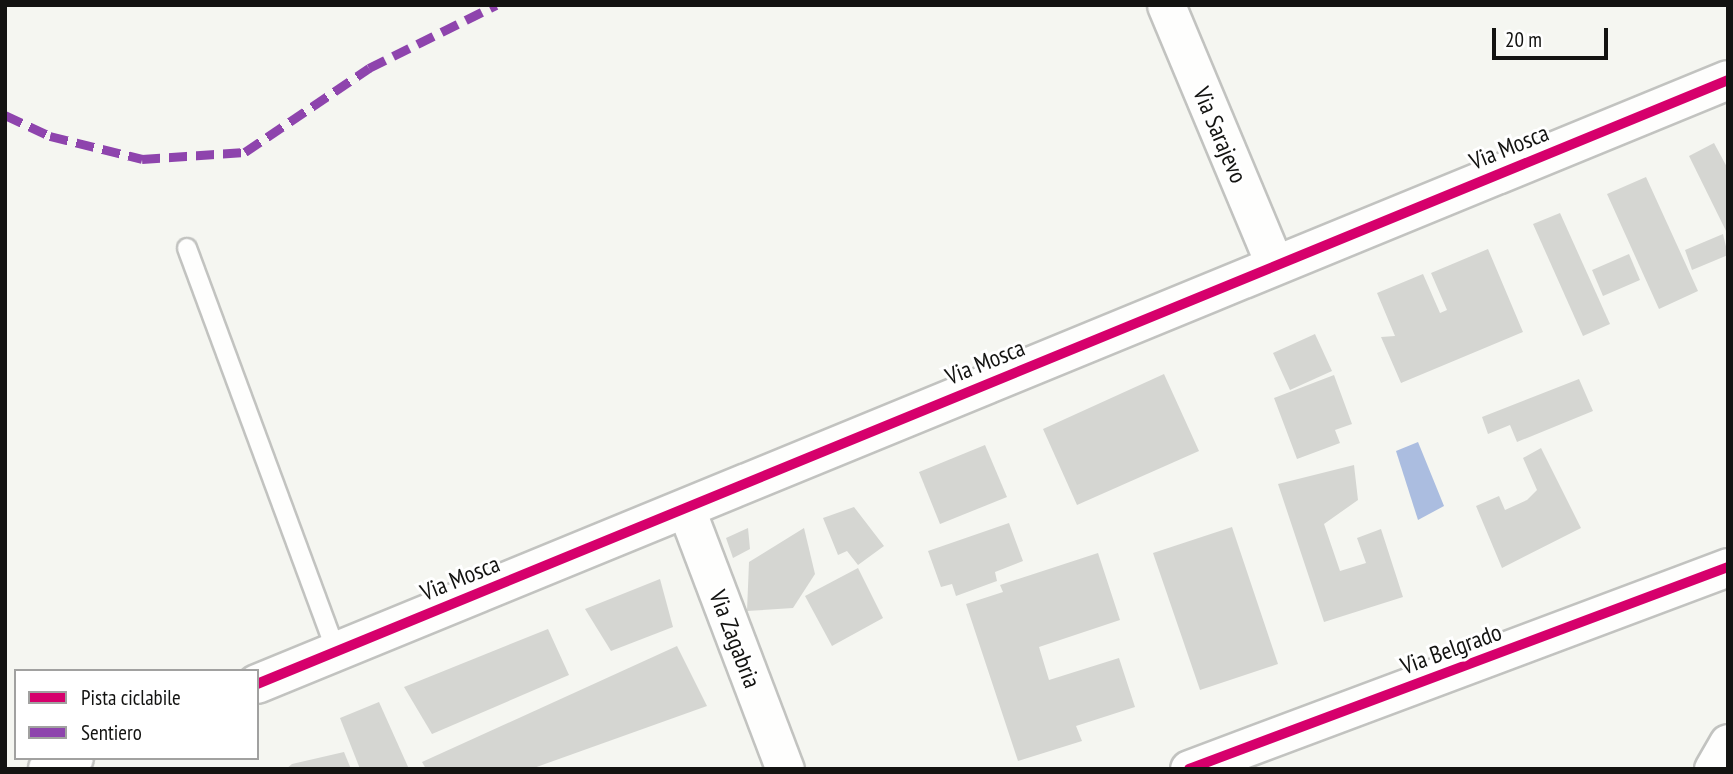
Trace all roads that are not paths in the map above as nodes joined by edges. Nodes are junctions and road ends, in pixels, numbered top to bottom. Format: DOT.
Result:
graph roads {
  1 [pos="1166,5"];
  2 [pos="1728,80"];
  3 [pos="187,248"];
  4 [pos="1275,265"];
  5 [pos="686,509"];
  6 [pos="1728,567"];
  7 [pos="336,651"];
  8 [pos="259,683"];
  9 [pos="1728,743"];
  10 [pos="69,760"];
  11 [pos="48,769"];
  12 [pos="785,769"];
  13 [pos="1189,769"];
  14 [pos="1713,769"];
  1 -- 4 [label="street, Via Sarajevo"];
  2 -- 4 [label="street, Via Mosca"];
  3 -- 7 [label="lane"];
  4 -- 5 [label="street, Via Mosca"];
  5 -- 7 [label="street, Via Mosca"];
  5 -- 12 [label="street, Via Zagabria"];
  6 -- 13 [label="street, Via Belgrado"];
  7 -- 8 [label="street, Via Mosca"];
  9 -- 14 [label="street"];
  10 -- 11 [label="street"];
}
